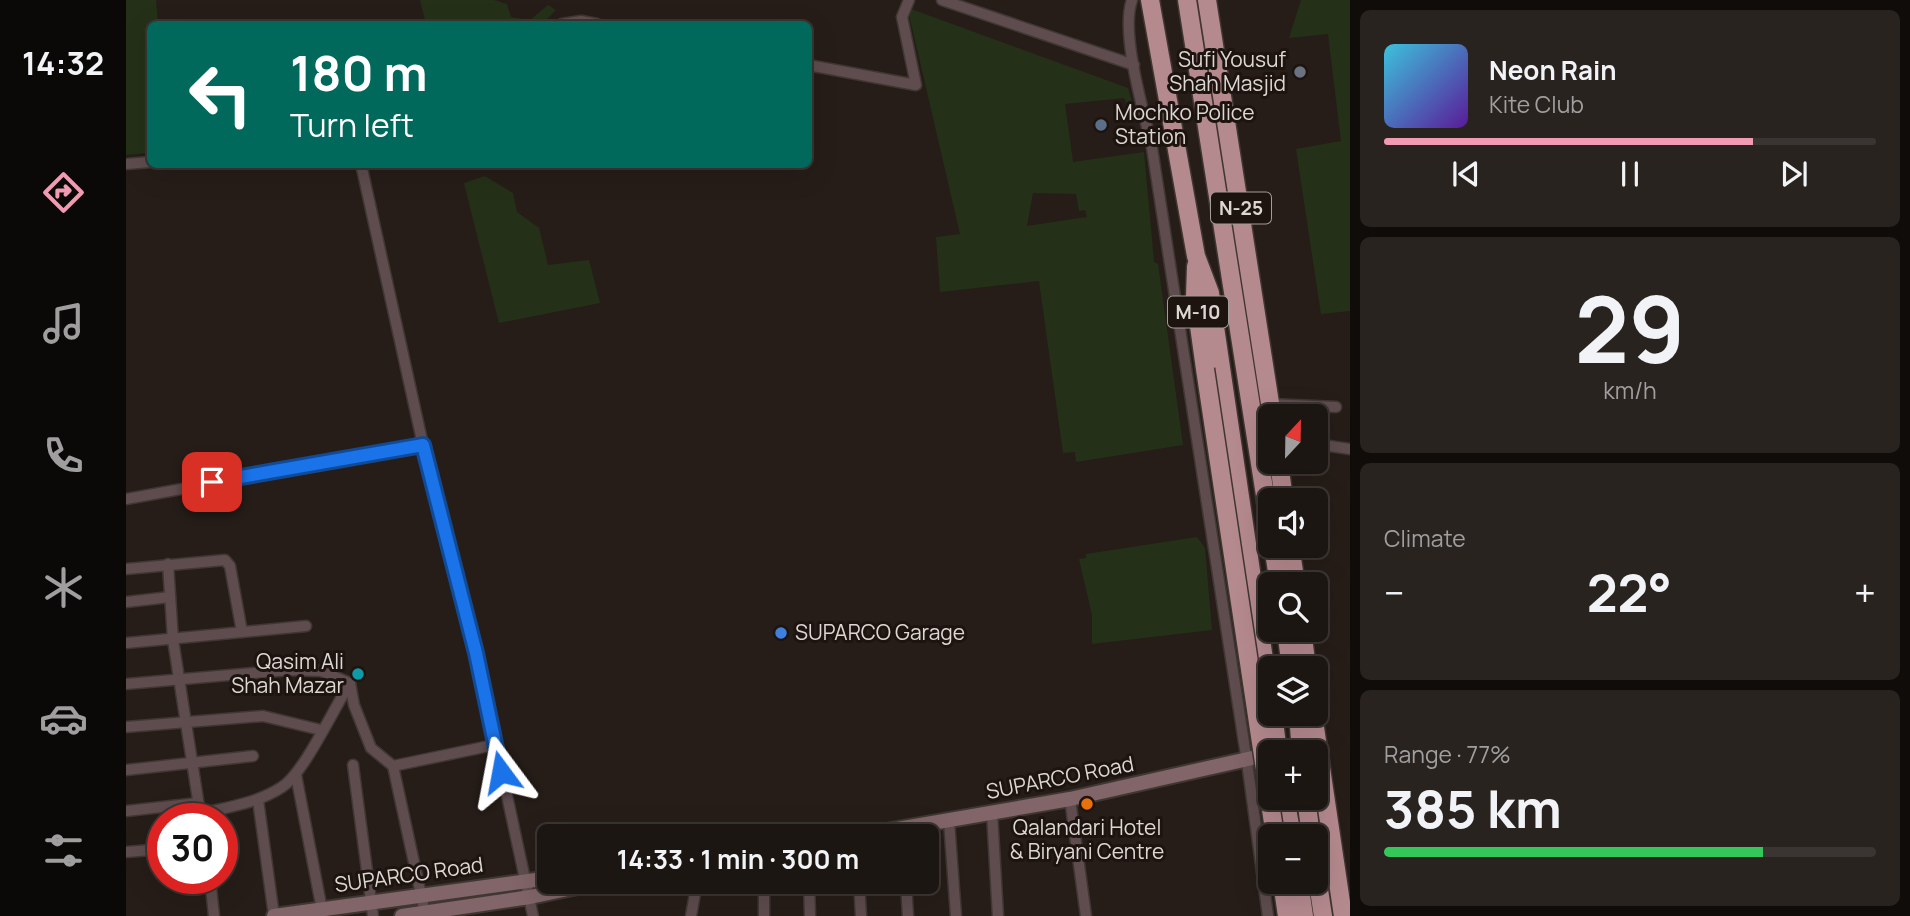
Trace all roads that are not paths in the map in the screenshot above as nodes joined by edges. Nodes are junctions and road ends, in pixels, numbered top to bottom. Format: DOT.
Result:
graph roads {
  1 [pos="909,0"];
  2 [pos="942,0"];
  3 [pos="1132,0"];
  4 [pos="1150,0"];
  5 [pos="1187,0"];
  6 [pos="1206,0"];
  7 [pos="1134,65"];
  8 [pos="812,66"];
  9 [pos="147,162"];
  10 [pos="126,164"];
  11 [pos="362,168"];
  12 [pos="1213,365"];
  13 [pos="1270,404"];
  14 [pos="1328,407"];
  15 [pos="1336,407"];
  16 [pos="423,445"];
  17 [pos="1328,446"];
  18 [pos="1350,449"];
  19 [pos="1264,488"];
  20 [pos="126,499"];
  21 [pos="168,564"];
  22 [pos="126,569"];
  23 [pos="170,597"];
  24 [pos="126,602"];
  25 [pos="306,626"];
  26 [pos="242,632"];
  27 [pos="173,640"];
  28 [pos="126,643"];
  29 [pos="1263,656"];
  30 [pos="180,679"];
  31 [pos="350,683"];
  32 [pos="126,684"];
  33 [pos="187,720"];
  34 [pos="126,727"];
  35 [pos="321,730"];
  36 [pos="494,745"];
  37 [pos="253,756"];
  38 [pos="1258,758"];
  39 [pos="1247,761"];
  40 [pos="195,763"];
  41 [pos="354,765"];
  42 [pos="393,766"];
  43 [pos="126,770"];
  44 [pos="296,775"];
  45 [pos="1070,799"];
  46 [pos="258,800"];
  47 [pos="198,803"];
  48 [pos="238,806"];
  49 [pos="147,808"];
  50 [pos="126,810"];
  51 [pos="1320,810"];
  52 [pos="992,813"];
  53 [pos="949,821"];
  54 [pos="936,824"];
  55 [pos="1273,824"];
  56 [pos="147,850"];
  57 [pos="126,852"];
  58 [pos="537,879"];
  59 [pos="527,880"];
  60 [pos="212,894"];
  61 [pos="421,894"];
  62 [pos="544,894"];
  63 [pos="695,894"];
  64 [pos="764,894"];
  65 [pos="809,894"];
  66 [pos="860,894"];
  67 [pos="907,894"];
  68 [pos="1284,894"];
  69 [pos="1301,894"];
  70 [pos="1320,894"];
  71 [pos="403,897"];
  72 [pos="530,897"];
  73 [pos="371,909"];
  74 [pos="322,912"];
  75 [pos="425,913"];
  76 [pos="215,916"];
  77 [pos="274,916"];
  78 [pos="404,916"];
  79 [pos="533,916"];
  80 [pos="691,916"];
  81 [pos="764,916"];
  82 [pos="810,916"];
  83 [pos="861,916"];
  84 [pos="908,916"];
  85 [pos="956,916"];
  86 [pos="998,916"];
  87 [pos="1086,916"];
  88 [pos="1268,916"];
  89 [pos="1287,916"];
  90 [pos="1304,916"];
  91 [pos="1323,916"];
  92 [pos="1343,916"];
  1 -- 8 [label="street"];
  2 -- 7 [label="street"];
  3 -- 7 [label="street"];
  4 -- 12 [label="highway, M-10"];
  5 -- 19 [label="highway"];
  6 -- 13 [label="highway, N-25"];
  7 -- 39 [label="street"];
  9 -- 10 [label="street"];
  11 -- 16 [label="street"];
  12 -- 29 [label="highway, M-10"];
  12 -- 55 [label="highway, M-10, bridge"];
  14 -- 15 [label="street"];
  16 -- 20 [label="street"];
  16 -- 36 [label="street"];
  17 -- 18 [label="street"];
  21 -- 22 [label="street"];
  21 -- 23 [label="street"];
  21 -- 26 [label="street"];
  23 -- 24 [label="street"];
  23 -- 27 [label="street"];
  25 -- 26 [label="street"];
  26 -- 27 [label="street"];
  27 -- 28 [label="street"];
  27 -- 30 [label="street"];
  30 -- 31 [label="street"];
  30 -- 32 [label="street"];
  30 -- 33 [label="street"];
  31 -- 35 [label="street"];
  31 -- 42 [label="street"];
  33 -- 34 [label="street"];
  33 -- 35 [label="street"];
  33 -- 40 [label="street"];
  35 -- 44 [label="street"];
  36 -- 42 [label="street"];
  36 -- 59 [label="street"];
  37 -- 40 [label="street"];
  38 -- 39 [label="street, SUPARCO Road"];
  39 -- 45 [label="street, SUPARCO Road"];
  39 -- 88 [label="street"];
  40 -- 43 [label="street"];
  40 -- 47 [label="street"];
  41 -- 73 [label="street"];
  42 -- 61 [label="street"];
  44 -- 46 [label="street"];
  44 -- 74 [label="street"];
  45 -- 52 [label="street, SUPARCO Road"];
  45 -- 87 [label="street"];
  46 -- 48 [label="street"];
  46 -- 77 [label="street"];
  49 -- 50 [label="street"];
  51 -- 92 [label="highway"];
  52 -- 53 [label="street, SUPARCO Road"];
  52 -- 86 [label="street"];
  53 -- 54 [label="street, SUPARCO Road"];
  53 -- 85 [label="street"];
  56 -- 57 [label="street"];
  58 -- 59 [label="street, SUPARCO Road"];
  59 -- 61 [label="street, SUPARCO Road"];
  59 -- 72 [label="street"];
  60 -- 76 [label="street"];
  61 -- 71 [label="street, SUPARCO Road"];
  61 -- 75 [label="street"];
  62 -- 72 [label="street, SUPARCO Road"];
  63 -- 80 [label="street"];
  64 -- 81 [label="street"];
  65 -- 82 [label="street"];
  66 -- 83 [label="street"];
  67 -- 84 [label="street"];
  68 -- 89 [label="highway"];
  69 -- 90 [label="highway"];
  70 -- 91 [label="highway"];
  71 -- 73 [label="street, SUPARCO Road"];
  71 -- 78 [label="street"];
  72 -- 75 [label="street, SUPARCO Road"];
  72 -- 79 [label="street"];
  73 -- 74 [label="street, SUPARCO Road"];
  74 -- 77 [label="street, SUPARCO Road"];
  75 -- 78 [label="street, SUPARCO Road"];
}
